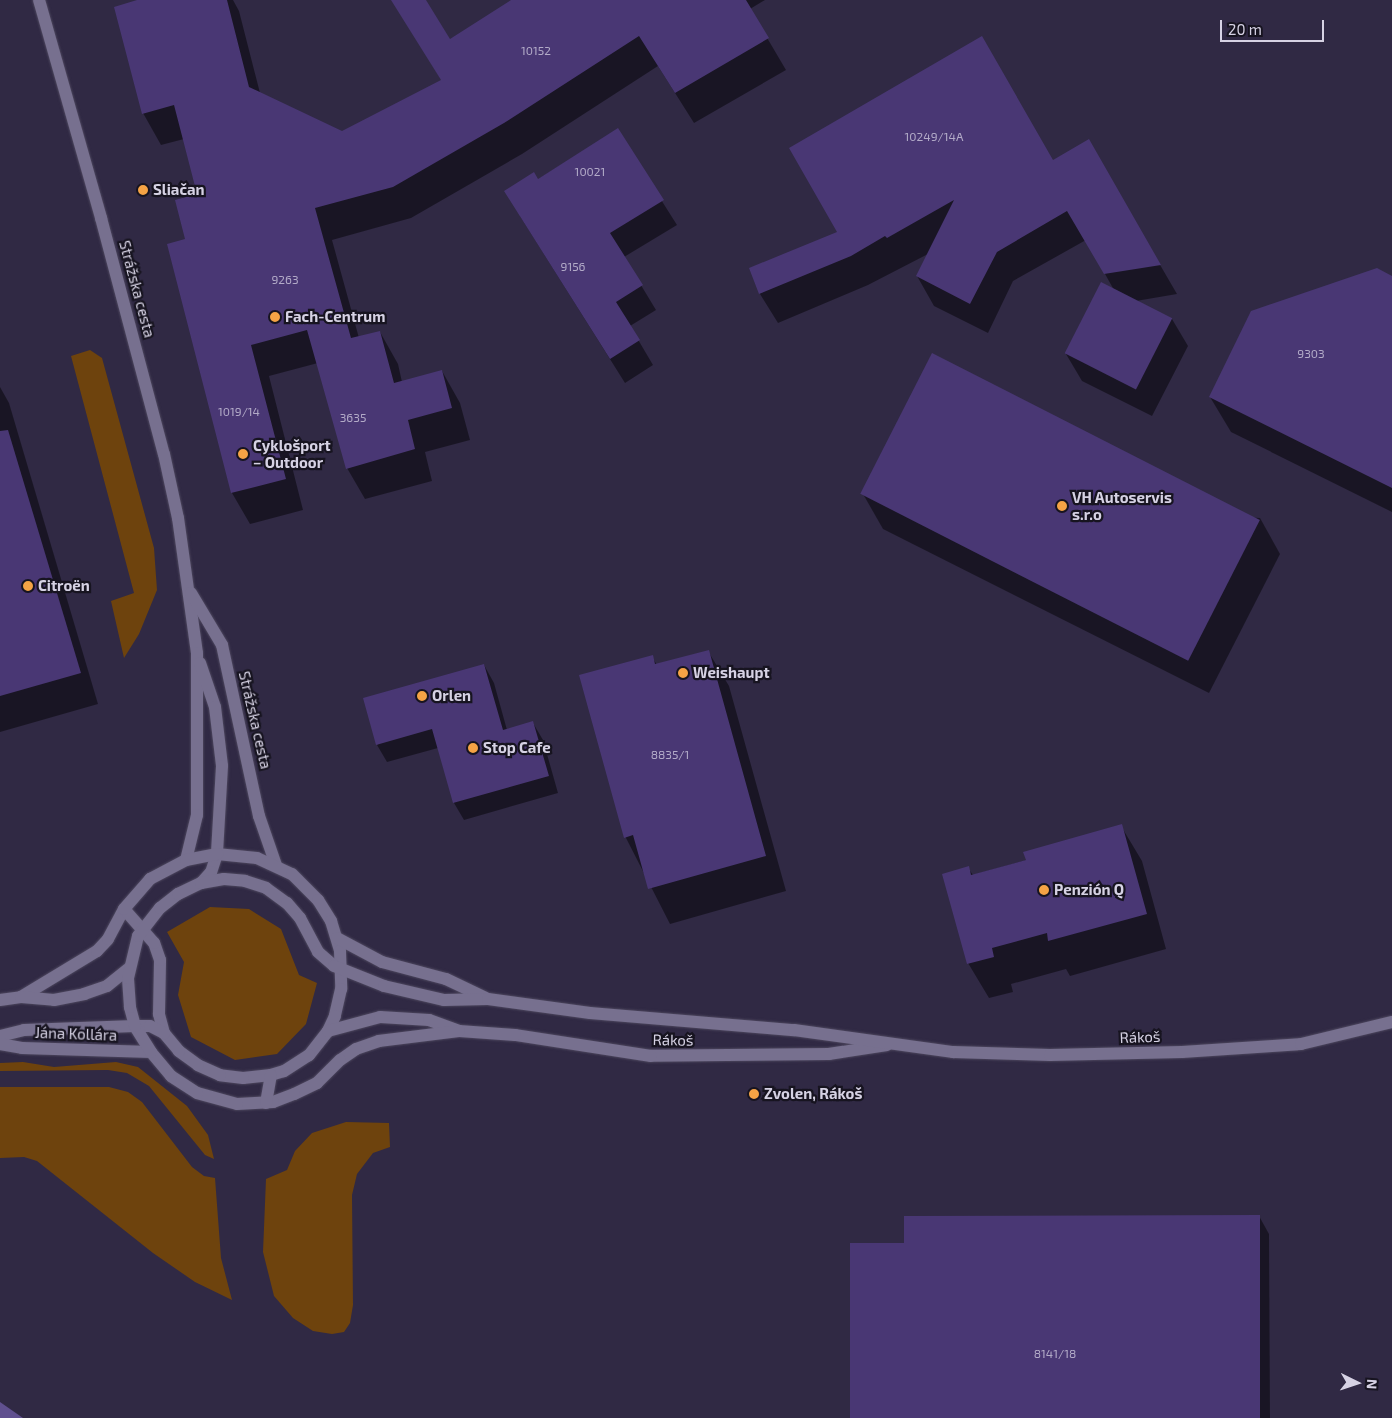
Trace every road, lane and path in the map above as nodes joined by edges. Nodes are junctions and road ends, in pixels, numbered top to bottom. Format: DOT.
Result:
graph roads {
  1 [pos="39,0"];
  2 [pos="188,589"];
  3 [pos="197,653"];
  4 [pos="217,854"];
  5 [pos="186,860"];
  6 [pos="276,865"];
  7 [pos="201,884"];
  8 [pos="124,909"];
  9 [pos="142,931"];
  10 [pos="337,938"];
  11 [pos="129,968"];
  12 [pos="342,970"];
  13 [pos="21,997"];
  14 [pos="0,1000"];
  15 [pos="488,1000"];
  16 [pos="1392,1022"];
  17 [pos="135,1026"];
  18 [pos="328,1031"];
  19 [pos="459,1031"];
  20 [pos="164,1033"];
  21 [pos="0,1036"];
  22 [pos="0,1044"];
  23 [pos="887,1045"];
  24 [pos="151,1052"];
  25 [pos="271,1075"];
  26 [pos="266,1102"];
  1 -- 2 [label="street, Strážska cesta"];
  2 -- 3 [label="street, Strážska cesta"];
  2 -- 6 [label="street, Strážska cesta"];
  3 -- 4 [label="street, Strážska cesta"];
  3 -- 5 [label="street, Strážska cesta"];
  4 -- 5 [label="street"];
  4 -- 6 [label="street"];
  4 -- 7 [label="street"];
  5 -- 8 [label="street"];
  6 -- 10 [label="street"];
  7 -- 9 [label="street, Rákoš"];
  7 -- 12 [label="street, Rákoš"];
  8 -- 9 [label="street"];
  8 -- 13 [label="street"];
  9 -- 11 [label="street, Rákoš"];
  9 -- 20 [label="street"];
  10 -- 12 [label="street"];
  10 -- 15 [label="street, Rákoš"];
  11 -- 13 [label="street"];
  11 -- 17 [label="street, Rákoš"];
  12 -- 15 [label="street, Rákoš"];
  12 -- 18 [label="street"];
  13 -- 14 [label="street"];
  15 -- 23 [label="street, Rákoš"];
  16 -- 23 [label="street, Rákoš"];
  17 -- 20 [label="street, Jána Kollára"];
  17 -- 21 [label="street, Jána Kollára"];
  17 -- 24 [label="street, Rákoš"];
  18 -- 19 [label="street, Rákoš"];
  18 -- 25 [label="street"];
  19 -- 23 [label="street, Rákoš"];
  19 -- 26 [label="street, Rákoš"];
  20 -- 25 [label="street"];
  22 -- 24 [label="street, Jána Kollára"];
  24 -- 26 [label="street, Rákoš"];
  25 -- 26 [label="street"];
}
